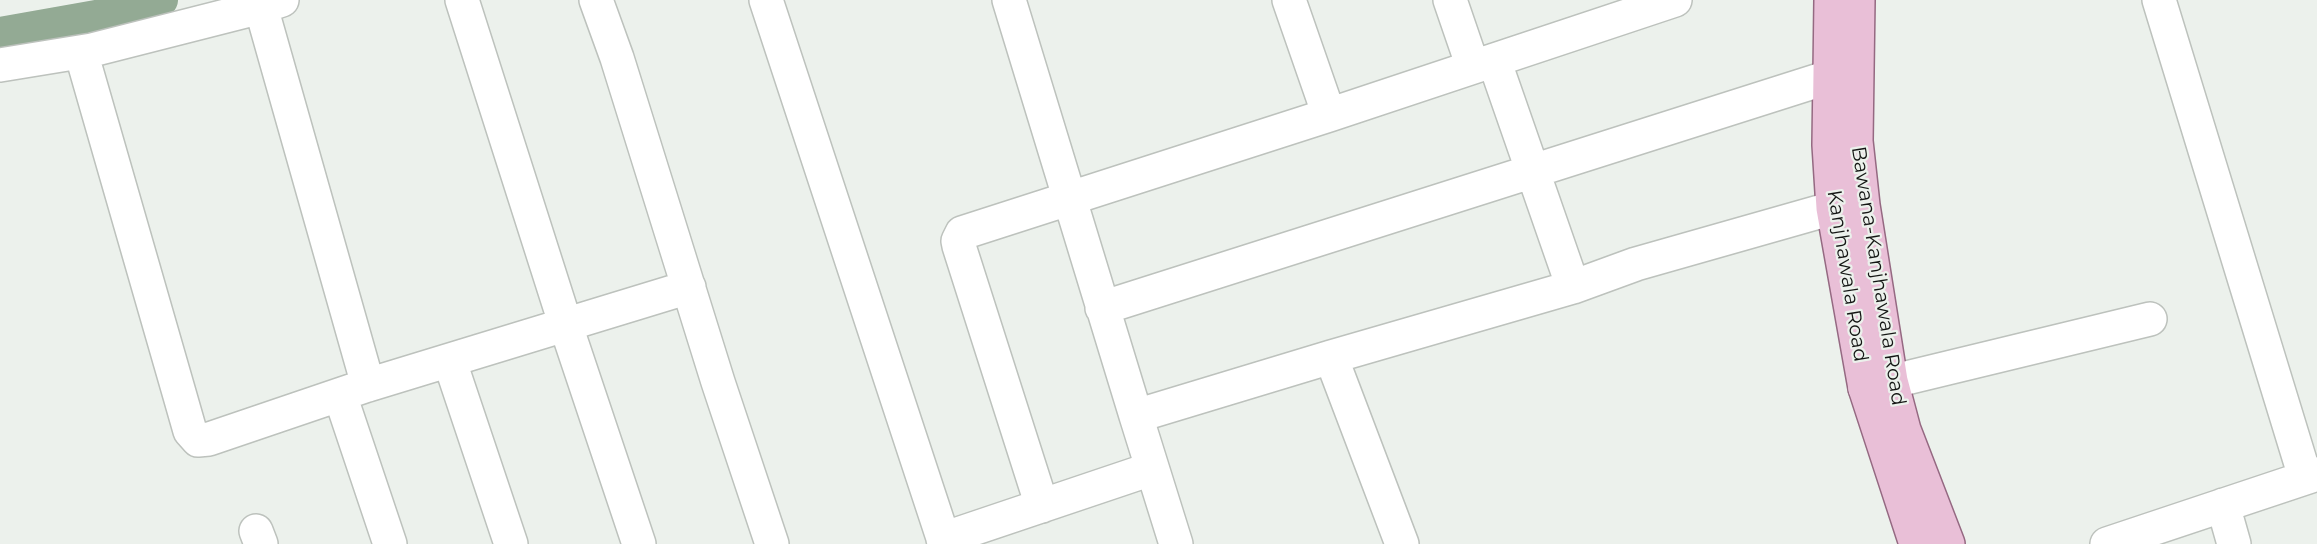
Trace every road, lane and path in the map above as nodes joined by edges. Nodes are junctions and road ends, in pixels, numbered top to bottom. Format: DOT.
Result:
graph roads {
  1 [pos="462,0"];
  2 [pos="596,0"];
  3 [pos="766,0"];
  4 [pos="1009,0"];
  5 [pos="1289,0"];
  6 [pos="1450,0"];
  7 [pos="1675,0"];
  8 [pos="1831,0"];
  9 [pos="1858,0"];
  10 [pos="2159,0"];
  11 [pos="271,4"];
  12 [pos="1617,9"];
  13 [pos="81,52"];
  14 [pos="1483,63"];
  15 [pos="0,65"];
  16 [pos="1829,77"];
  17 [pos="1329,115"];
  18 [pos="1533,172"];
  19 [pos="1070,197"];
  20 [pos="1848,207"];
  21 [pos="689,287"];
  22 [pos="1573,287"];
  23 [pos="1102,308"];
  24 [pos="2150,319"];
  25 [pos="566,326"];
  26 [pos="1331,357"];
  27 [pos="450,362"];
  28 [pos="1878,385"];
  29 [pos="354,390"];
  30 [pos="1136,416"];
  31 [pos="1151,469"];
  32 [pos="2311,475"];
  33 [pos="2223,505"];
  34 [pos="1042,506"];
  35 [pos="1919,523"];
  36 [pos="944,542"];
  37 [pos="390,544"];
  38 [pos="511,544"];
  39 [pos="639,544"];
  40 [pos="772,544"];
  41 [pos="1176,544"];
  42 [pos="1402,544"];
  43 [pos="1948,544"];
  44 [pos="2107,544"];
  45 [pos="2234,544"];
  1 -- 25 [label="street"];
  2 -- 21 [label="street"];
  3 -- 36 [label="street"];
  4 -- 19 [label="street"];
  5 -- 17 [label="street"];
  6 -- 14 [label="street"];
  7 -- 12 [label="street"];
  8 -- 16 [label="main road, Kanjhawala Road"];
  9 -- 20 [label="main road, Bawana-Kanjhawala Road"];
  10 -- 32 [label="street"];
  11 -- 13 [label="street"];
  11 -- 29 [label="street"];
  12 -- 14 [label="street"];
  13 -- 15 [label="street"];
  13 -- 29 [label="street"];
  14 -- 17 [label="street"];
  14 -- 18 [label="street"];
  16 -- 18 [label="street"];
  16 -- 20 [label="main road, Kanjhawala Road"];
  17 -- 19 [label="street"];
  18 -- 22 [label="street"];
  18 -- 23 [label="street"];
  19 -- 23 [label="street"];
  19 -- 34 [label="street"];
  20 -- 22 [label="street"];
  20 -- 28 [label="main road, Bawana-Kanjhawala Road"];
  21 -- 25 [label="street"];
  21 -- 40 [label="street"];
  22 -- 26 [label="street"];
  23 -- 30 [label="street"];
  24 -- 28 [label="street"];
  25 -- 27 [label="street"];
  25 -- 39 [label="street"];
  26 -- 30 [label="street"];
  26 -- 42 [label="street"];
  27 -- 29 [label="street"];
  27 -- 38 [label="street"];
  28 -- 35 [label="main road, Bawana-Kanjhawala Road"];
  29 -- 37 [label="street"];
  30 -- 31 [label="street"];
  31 -- 34 [label="street"];
  31 -- 41 [label="street"];
  32 -- 33 [label="street"];
  33 -- 44 [label="street"];
  33 -- 45 [label="street"];
  34 -- 36 [label="street"];
  35 -- 43 [label="main road, Bawana-Kanjhawala Road"];
}
